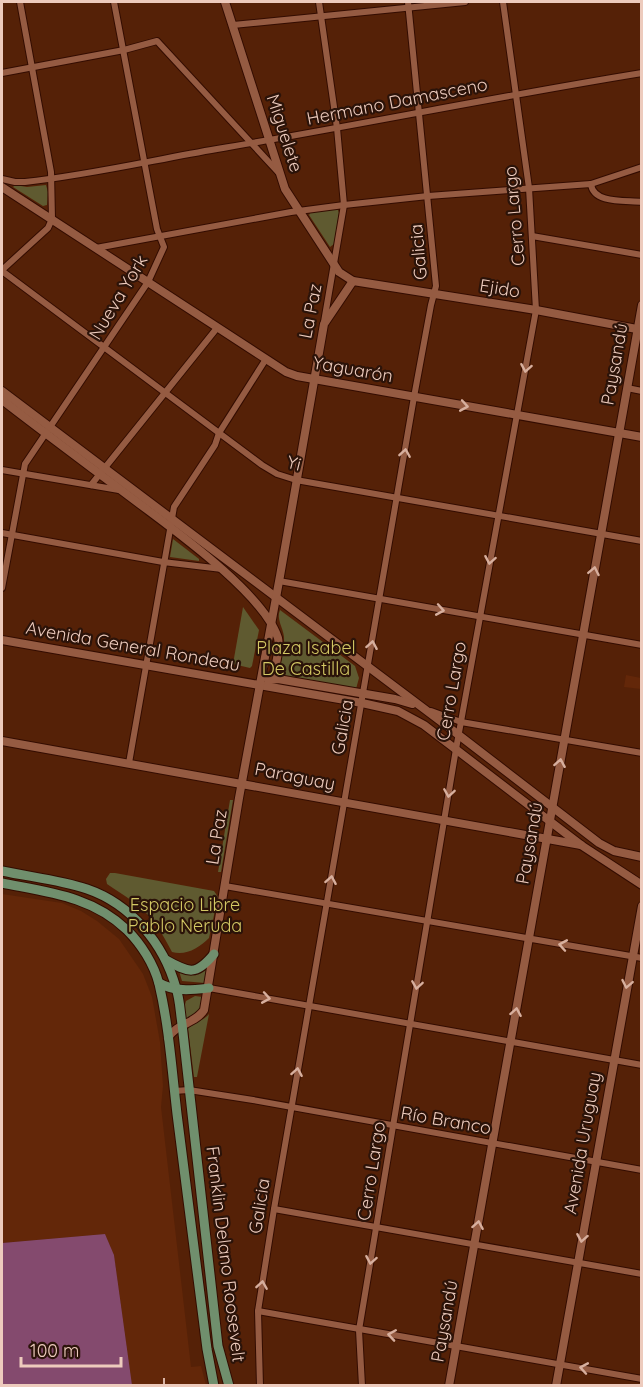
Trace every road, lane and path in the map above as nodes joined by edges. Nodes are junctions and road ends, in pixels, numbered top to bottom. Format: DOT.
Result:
graph roads {
  1 [pos="20,2"];
  2 [pos="114,2"];
  3 [pos="225,2"];
  4 [pos="319,2"];
  5 [pos="465,2"];
  6 [pos="503,2"];
  7 [pos="408,5"];
  8 [pos="321,16"];
  9 [pos="233,25"];
  10 [pos="124,50"];
  11 [pos="31,67"];
  12 [pos="2,73"];
  13 [pos="642,73"];
  14 [pos="516,93"];
  15 [pos="420,114"];
  16 [pos="337,128"];
  17 [pos="270,141"];
  18 [pos="250,144"];
  19 [pos="146,164"];
  20 [pos="642,167"];
  21 [pos="281,175"];
  22 [pos="2,179"];
  23 [pos="51,179"];
  24 [pos="591,184"];
  25 [pos="2,187"];
  26 [pos="529,188"];
  27 [pos="428,196"];
  28 [pos="642,202"];
  29 [pos="344,205"];
  30 [pos="300,211"];
  31 [pos="52,219"];
  32 [pos="532,236"];
  33 [pos="162,237"];
  34 [pos="96,248"];
  35 [pos="642,255"];
  36 [pos="335,263"];
  37 [pos="2,271"];
  38 [pos="353,281"];
  39 [pos="148,282"];
  40 [pos="434,295"];
  41 [pos="642,305"];
  42 [pos="536,310"];
  43 [pos="324,324"];
  44 [pos="217,328"];
  45 [pos="639,330"];
  46 [pos="105,348"];
  47 [pos="266,359"];
  48 [pos="314,379"];
  49 [pos="627,388"];
  50 [pos="2,391"];
  51 [pos="642,391"];
  52 [pos="165,393"];
  53 [pos="414,397"];
  54 [pos="2,400"];
  55 [pos="517,416"];
  56 [pos="48,431"];
  57 [pos="618,433"];
  58 [pos="219,434"];
  59 [pos="642,437"];
  60 [pos="2,470"];
  61 [pos="102,471"];
  62 [pos="22,473"];
  63 [pos="297,480"];
  64 [pos="91,485"];
  65 [pos="122,490"];
  66 [pos="398,498"];
  67 [pos="498,516"];
  68 [pos="171,524"];
  69 [pos="2,533"];
  70 [pos="11,534"];
  71 [pos="601,534"];
  72 [pos="642,541"];
  73 [pos="164,562"];
  74 [pos="222,569"];
  75 [pos="279,581"];
  76 [pos="2,588"];
  77 [pos="276,597"];
  78 [pos="380,599"];
  79 [pos="480,616"];
  80 [pos="271,624"];
  81 [pos="582,635"];
  82 [pos="2,640"];
  83 [pos="642,645"];
  84 [pos="146,666"];
  85 [pos="368,668"];
  86 [pos="274,678"];
  87 [pos="260,684"];
  88 [pos="283,688"];
  89 [pos="363,698"];
  90 [pos="420,707"];
  91 [pos="461,722"];
  92 [pos="459,735"];
  93 [pos="564,740"];
  94 [pos="2,741"];
  95 [pos="456,749"];
  96 [pos="642,753"];
  97 [pos="129,763"];
  98 [pos="242,783"];
  99 [pos="345,802"];
  100 [pos="552,807"];
  101 [pos="444,820"];
  102 [pos="550,820"];
  103 [pos="547,839"];
  104 [pos="582,845"];
  105 [pos="642,857"];
  106 [pos="2,871"];
  107 [pos="2,883"];
  108 [pos="642,885"];
  109 [pos="225,886"];
  110 [pos="327,904"];
  111 [pos="642,906"];
  112 [pos="428,921"];
  113 [pos="529,939"];
  114 [pos="214,954"];
  115 [pos="637,958"];
  116 [pos="165,959"];
  117 [pos="159,983"];
  118 [pos="209,988"];
  119 [pos="177,989"];
  120 [pos="308,1006"];
  121 [pos="182,1024"];
  122 [pos="410,1024"];
  123 [pos="168,1038"];
  124 [pos="511,1042"];
  125 [pos="613,1060"];
  126 [pos="642,1065"];
  127 [pos="189,1090"];
  128 [pos="174,1091"];
  129 [pos="291,1107"];
  130 [pos="393,1125"];
  131 [pos="492,1143"];
  132 [pos="596,1162"];
  133 [pos="642,1170"];
  134 [pos="274,1209"];
  135 [pos="377,1228"];
  136 [pos="474,1245"];
  137 [pos="578,1263"];
  138 [pos="642,1274"];
  139 [pos="258,1311"];
  140 [pos="359,1330"];
  141 [pos="456,1346"];
  142 [pos="560,1364"];
  143 [pos="642,1379"];
  144 [pos="214,1386"];
  145 [pos="229,1386"];
  146 [pos="260,1386"];
  147 [pos="362,1386"];
  148 [pos="449,1386"];
  149 [pos="556,1386"];
  1 -- 11 [label="street"];
  2 -- 10 [label="street, Nueva York"];
  3 -- 9 [label="street, Miguelete"];
  4 -- 8 [label="street, La Paz"];
  5 -- 7 [label="street"];
  6 -- 14 [label="street, Cerro Largo"];
  7 -- 8 [label="street"];
  7 -- 15 [label="street, Galicia"];
  8 -- 9 [label="street"];
  8 -- 16 [label="street, La Paz"];
  9 -- 17 [label="street, Miguelete"];
  10 -- 11 [label="street"];
  10 -- 18 [label="street"];
  10 -- 19 [label="street, Nueva York"];
  11 -- 12 [label="street"];
  11 -- 23 [label="street"];
  13 -- 14 [label="street, Hermano Damasceno"];
  14 -- 15 [label="street, Hermano Damasceno"];
  14 -- 26 [label="street, Cerro Largo"];
  15 -- 16 [label="street, Hermano Damasceno"];
  15 -- 27 [label="street, Galicia"];
  16 -- 17 [label="street, Hermano Damasceno"];
  16 -- 29 [label="street, La Paz"];
  17 -- 18 [label="street, Hermano Damasceno"];
  17 -- 21 [label="street, Miguelete"];
  18 -- 19 [label="street, Hermano Damasceno"];
  18 -- 21 [label="street"];
  19 -- 23 [label="street, Hermano Damasceno"];
  19 -- 33 [label="street, Nueva York"];
  20 -- 24 [label="street"];
  21 -- 30 [label="street, Miguelete"];
  22 -- 23 [label="street, Hermano Damasceno"];
  23 -- 31 [label="street"];
  24 -- 26 [label="street"];
  24 -- 28 [label="street"];
  25 -- 31 [label="street, Yaguarón"];
  26 -- 27 [label="street"];
  26 -- 32 [label="street, Cerro Largo"];
  27 -- 29 [label="street"];
  27 -- 40 [label="street, Galicia"];
  29 -- 30 [label="street"];
  29 -- 36 [label="street, La Paz"];
  30 -- 33 [label="street"];
  30 -- 36 [label="street, Miguelete"];
  31 -- 34 [label="street, Yaguarón"];
  31 -- 37 [label="street"];
  32 -- 35 [label="street"];
  32 -- 42 [label="street, Cerro Largo"];
  33 -- 34 [label="street"];
  33 -- 39 [label="street, Nueva York"];
  34 -- 39 [label="street, Yaguarón"];
  36 -- 38 [label="street"];
  36 -- 43 [label="street, La Paz"];
  37 -- 46 [label="street, Yi"];
  38 -- 40 [label="street, Ejido"];
  38 -- 43 [label="street"];
  39 -- 44 [label="street, Yaguarón"];
  39 -- 46 [label="street, Nueva York"];
  40 -- 42 [label="street, Ejido"];
  40 -- 53 [label="street, Galicia"];
  41 -- 45 [label="street, Paysandú"];
  42 -- 45 [label="street, Ejido"];
  42 -- 55 [label="street, Cerro Largo, one-way"];
  43 -- 48 [label="street, La Paz"];
  44 -- 47 [label="street, Yaguarón"];
  44 -- 52 [label="street"];
  45 -- 49 [label="street, Paysandú"];
  46 -- 52 [label="street, Yi"];
  46 -- 56 [label="street, Nueva York"];
  47 -- 48 [label="street, Yaguarón"];
  47 -- 58 [label="street"];
  48 -- 53 [label="street, Yaguarón"];
  48 -- 63 [label="street, La Paz"];
  49 -- 51 [label="street"];
  49 -- 57 [label="street, Paysandú"];
  50 -- 56 [label="street"];
  52 -- 58 [label="street, Yi"];
  52 -- 61 [label="street"];
  53 -- 55 [label="street, Yaguarón, one-way"];
  66 -- 53 [label="street, Galicia, one-way"];
  54 -- 56 [label="street"];
  55 -- 57 [label="street, Yaguarón"];
  55 -- 67 [label="street, Cerro Largo"];
  56 -- 61 [label="street"];
  56 -- 62 [label="street, Nueva York"];
  57 -- 59 [label="street, Yaguarón"];
  57 -- 71 [label="street, Paysandú"];
  58 -- 63 [label="street, Yi"];
  58 -- 68 [label="street"];
  60 -- 62 [label="street"];
  61 -- 64 [label="street"];
  61 -- 65 [label="street"];
  61 -- 68 [label="street"];
  62 -- 64 [label="street"];
  62 -- 70 [label="street, Nueva York"];
  63 -- 66 [label="street, Yi"];
  63 -- 75 [label="street, La Paz"];
  64 -- 65 [label="street"];
  65 -- 68 [label="street"];
  66 -- 67 [label="street, Yi"];
  66 -- 78 [label="street, Galicia"];
  67 -- 71 [label="street, Yi"];
  67 -- 79 [label="street, Cerro Largo, one-way"];
  68 -- 73 [label="street"];
  68 -- 74 [label="street"];
  68 -- 77 [label="street"];
  69 -- 70 [label="street"];
  70 -- 73 [label="street"];
  70 -- 76 [label="street, Nueva York"];
  71 -- 72 [label="street, Yi"];
  81 -- 71 [label="street, Paysandú, one-way"];
  73 -- 74 [label="street"];
  73 -- 84 [label="street"];
  74 -- 80 [label="street"];
  75 -- 77 [label="street, La Paz"];
  75 -- 78 [label="street"];
  77 -- 80 [label="street, La Paz"];
  77 -- 85 [label="street"];
  78 -- 79 [label="street, one-way"];
  85 -- 78 [label="street, Galicia, one-way"];
  79 -- 81 [label="street"];
  79 -- 91 [label="street, Cerro Largo"];
  80 -- 86 [label="street, La Paz"];
  80 -- 87 [label="street, La Paz"];
  81 -- 83 [label="street"];
  81 -- 93 [label="street, Paysandú"];
  82 -- 84 [label="street, Avenida General Rondeau"];
  84 -- 87 [label="street, Avenida General Rondeau"];
  84 -- 97 [label="street"];
  85 -- 89 [label="street, Galicia"];
  85 -- 90 [label="street"];
  86 -- 87 [label="street, Avenida General Rondeau"];
  86 -- 88 [label="street"];
  86 -- 89 [label="street, Avenida General Rondeau"];
  87 -- 88 [label="street, Avenida General Rondeau"];
  87 -- 98 [label="street, La Paz"];
  88 -- 89 [label="street, Avenida General Rondeau"];
  89 -- 90 [label="street, Avenida General Rondeau"];
  89 -- 95 [label="street"];
  89 -- 99 [label="street, Galicia"];
  90 -- 91 [label="street, Avenida General Rondeau"];
  90 -- 92 [label="street"];
  91 -- 92 [label="street, Cerro Largo"];
  91 -- 93 [label="street, Avenida General Rondeau"];
  92 -- 95 [label="street, Cerro Largo"];
  92 -- 100 [label="street"];
  93 -- 96 [label="street, Avenida General Rondeau"];
  100 -- 93 [label="street, Paysandú, one-way"];
  94 -- 97 [label="street, Paraguay"];
  95 -- 101 [label="street, Cerro Largo, one-way"];
  95 -- 102 [label="street"];
  97 -- 98 [label="street, Paraguay"];
  98 -- 99 [label="street, Paraguay"];
  98 -- 109 [label="street, La Paz"];
  99 -- 101 [label="street, Paraguay"];
  110 -- 99 [label="street, Galicia, one-way"];
  100 -- 102 [label="street, Paysandú"];
  100 -- 105 [label="street"];
  101 -- 103 [label="street, Paraguay"];
  101 -- 112 [label="street, Cerro Largo"];
  102 -- 103 [label="street, Paysandú"];
  102 -- 104 [label="street"];
  103 -- 104 [label="street, Paraguay"];
  103 -- 113 [label="street, Paysandú"];
  104 -- 108 [label="street"];
  106 -- 116 [label="main road, Franklin Delano Roosevelt"];
  107 -- 117 [label="main road, Franklin Delano Roosevelt"];
  109 -- 110 [label="street"];
  109 -- 114 [label="street, La Paz"];
  110 -- 112 [label="street"];
  110 -- 120 [label="street, Galicia"];
  111 -- 115 [label="street, Avenida Uruguay"];
  112 -- 113 [label="street"];
  112 -- 122 [label="street, Cerro Largo, one-way"];
  115 -- 113 [label="street, one-way"];
  124 -- 113 [label="street, Paysandú, one-way"];
  114 -- 116 [label="main road"];
  114 -- 118 [label="street, La Paz"];
  115 -- 125 [label="street, Avenida Uruguay, one-way"];
  116 -- 119 [label="main road, Franklin Delano Roosevelt"];
  117 -- 119 [label="main road"];
  117 -- 123 [label="main road, Franklin Delano Roosevelt"];
  118 -- 119 [label="main road"];
  118 -- 120 [label="street, one-way"];
  118 -- 121 [label="street, La Paz"];
  119 -- 121 [label="main road, Franklin Delano Roosevelt"];
  120 -- 122 [label="street"];
  129 -- 120 [label="street, Galicia, one-way"];
  121 -- 123 [label="street, La Paz"];
  121 -- 127 [label="main road, Franklin Delano Roosevelt"];
  122 -- 124 [label="street"];
  122 -- 130 [label="street, Cerro Largo"];
  123 -- 128 [label="main road, Franklin Delano Roosevelt"];
  124 -- 125 [label="street"];
  124 -- 131 [label="street, Paysandú"];
  125 -- 126 [label="street"];
  125 -- 132 [label="street, Avenida Uruguay"];
  127 -- 128 [label="street, Río Branco"];
  127 -- 129 [label="street, Río Branco"];
  127 -- 145 [label="main road, Franklin Delano Roosevelt"];
  128 -- 144 [label="main road, Franklin Delano Roosevelt"];
  129 -- 130 [label="street, Río Branco"];
  129 -- 134 [label="street, Galicia"];
  130 -- 131 [label="street, Río Branco"];
  130 -- 135 [label="street, Cerro Largo"];
  131 -- 132 [label="street, Río Branco"];
  136 -- 131 [label="street, Paysandú, one-way"];
  132 -- 133 [label="street, Río Branco"];
  132 -- 137 [label="street, Avenida Uruguay, one-way"];
  134 -- 135 [label="street"];
  139 -- 134 [label="street, Galicia, one-way"];
  135 -- 136 [label="street"];
  135 -- 140 [label="street, Cerro Largo, one-way"];
  136 -- 137 [label="street"];
  136 -- 141 [label="street, Paysandú"];
  137 -- 138 [label="street"];
  137 -- 142 [label="street, Avenida Uruguay"];
  139 -- 140 [label="street"];
  139 -- 146 [label="street, Galicia"];
  141 -- 140 [label="street, one-way"];
  140 -- 147 [label="street, Cerro Largo"];
  141 -- 142 [label="street"];
  141 -- 148 [label="street, Paysandú"];
  143 -- 142 [label="street, one-way"];
  142 -- 149 [label="street, Avenida Uruguay"];
}
